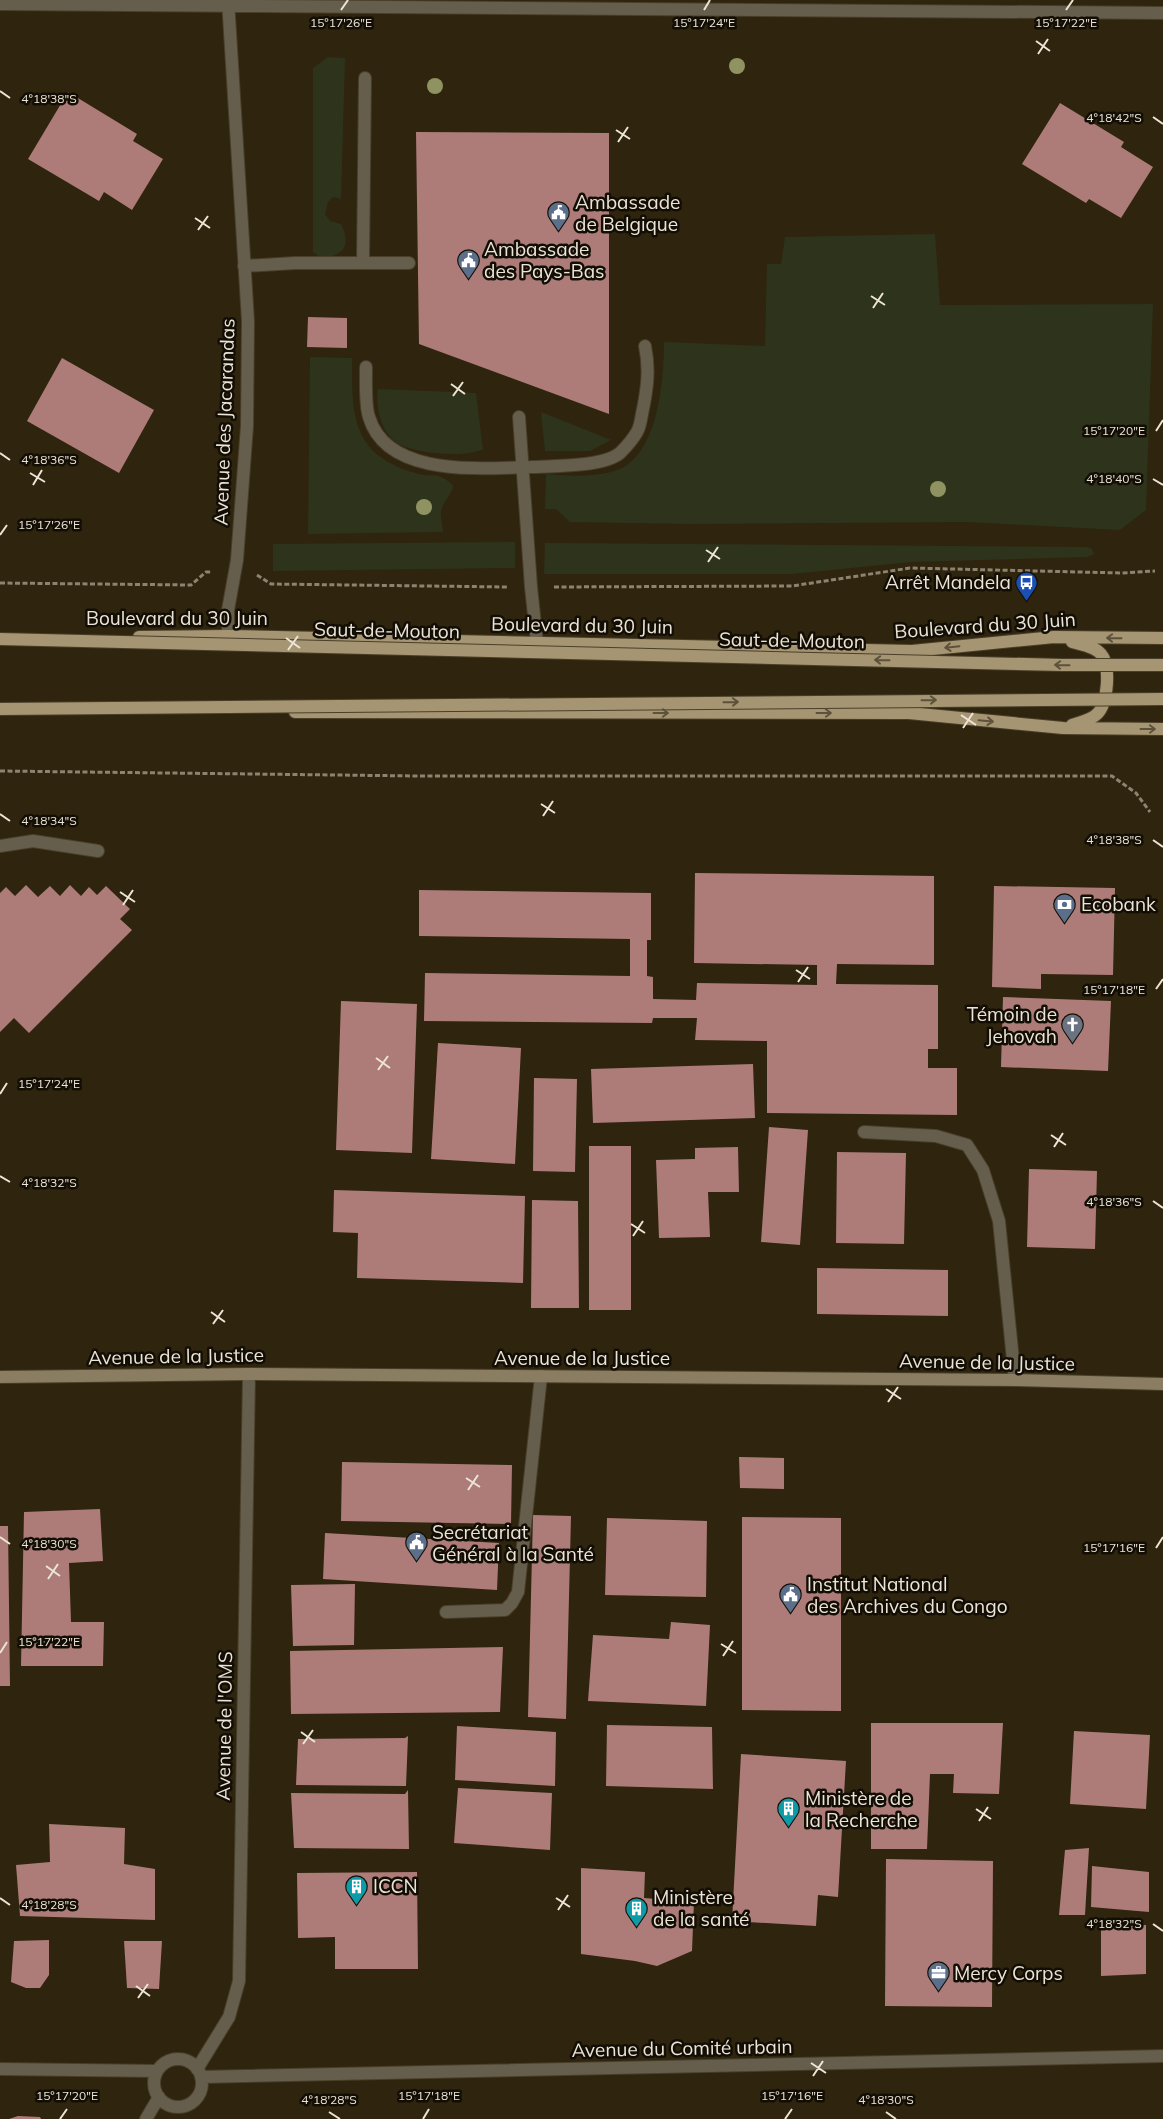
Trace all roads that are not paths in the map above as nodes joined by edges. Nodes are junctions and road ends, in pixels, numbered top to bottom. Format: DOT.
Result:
graph roads {
  1 [pos="228,3"];
  2 [pos="0,4"];
  3 [pos="1163,13"];
  4 [pos="364,78"];
  5 [pos="364,263"];
  6 [pos="408,263"];
  7 [pos="244,266"];
  8 [pos="645,346"];
  9 [pos="366,367"];
  10 [pos="519,417"];
  11 [pos="524,467"];
  12 [pos="228,636"];
  13 [pos="1054,637"];
  14 [pos="1163,638"];
  15 [pos="0,639"];
  16 [pos="537,643"];
  17 [pos="1163,665"];
  18 [pos="1163,699"];
  19 [pos="0,709"];
  20 [pos="1063,728"];
  21 [pos="1163,729"];
  22 [pos="0,846"];
  23 [pos="98,851"];
  24 [pos="864,1132"];
  25 [pos="249,1374"];
  26 [pos="541,1376"];
  27 [pos="0,1377"];
  28 [pos="1016,1380"];
  29 [pos="1163,1384"];
  30 [pos="446,1612"];
  31 [pos="1163,2056"];
  32 [pos="0,2069"];
  33 [pos="157,2071"];
  34 [pos="199,2073"];
  35 [pos="159,2097"];
  36 [pos="184,2106"];
  37 [pos="146,2119"];
  38 [pos="177,2119"];
  1 -- 2 [label="street"];
  1 -- 3 [label="street"];
  1 -- 7 [label="street, Avenue des Jacarandas"];
  4 -- 5 [label="street"];
  5 -- 6 [label="street"];
  5 -- 7 [label="street"];
  7 -- 12 [label="street, Avenue des Jacarandas"];
  8 -- 11 [label="street"];
  9 -- 11 [label="street"];
  10 -- 11 [label="street"];
  11 -- 16 [label="street"];
  12 -- 15 [label="main road, Boulevard du 30 Juin"];
  12 -- 16 [label="main road, Boulevard du 30 Juin"];
  14 -- 13 [label="main road, Boulevard du 30 Juin, one-way"];
  13 -- 16 [label="main road, Boulevard du 30 Juin, one-way"];
  13 -- 20 [label="main road"];
  17 -- 15 [label="main road, Saut-de-Mouton, one-way, bridge"];
  19 -- 18 [label="main road, one-way, bridge"];
  19 -- 20 [label="main road, one-way"];
  20 -- 21 [label="main road, one-way"];
  22 -- 23 [label="street"];
  24 -- 28 [label="street"];
  25 -- 26 [label="main road, Avenue de la Justice"];
  25 -- 27 [label="main road, Avenue de la Justice"];
  25 -- 34 [label="street, Avenue de l'OMS"];
  26 -- 28 [label="main road, Avenue de la Justice"];
  26 -- 30 [label="street"];
  28 -- 29 [label="main road, Avenue de la Justice"];
  31 -- 34 [label="street, Avenue du Comité urbain"];
  32 -- 33 [label="street"];
  33 -- 34 [label="street"];
  33 -- 35 [label="street"];
  34 -- 36 [label="street"];
  35 -- 36 [label="street"];
  35 -- 37 [label="street"];
  36 -- 38 [label="street"];
}
